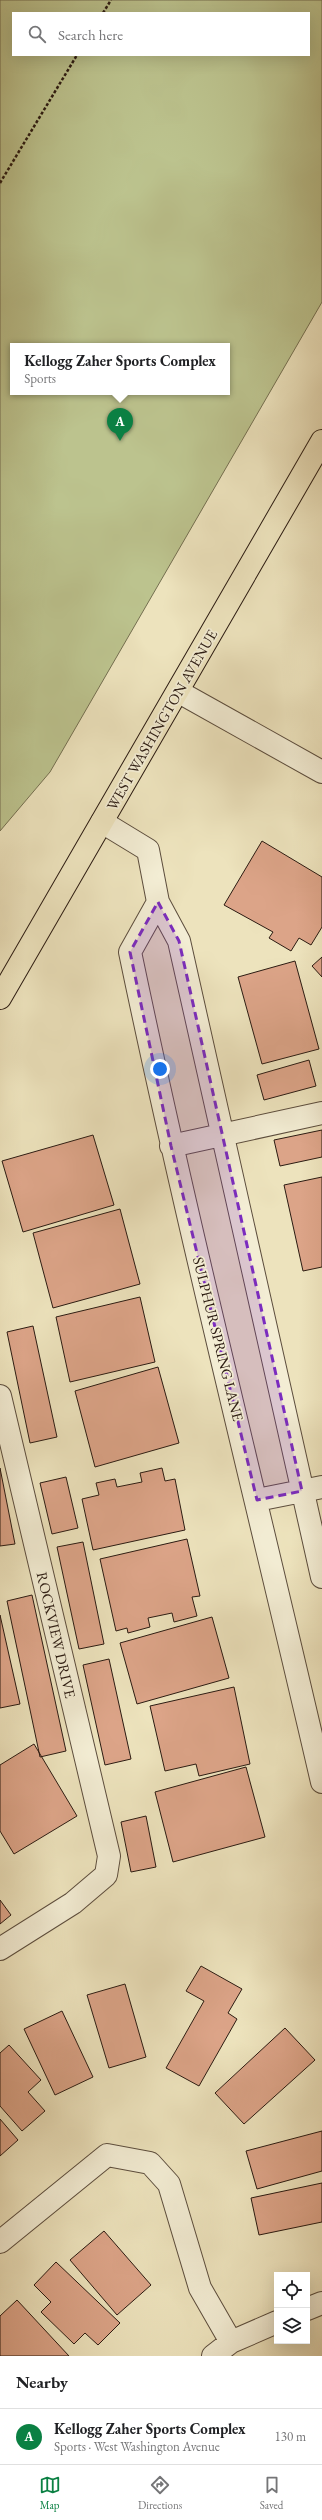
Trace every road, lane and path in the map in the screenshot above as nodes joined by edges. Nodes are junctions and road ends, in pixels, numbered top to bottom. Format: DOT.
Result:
graph roads {
  1 [pos="111,0"];
  2 [pos="104,12"];
  3 [pos="76,56"];
  4 [pos="0,183"];
  5 [pos="322,441"];
  6 [pos="178,692"];
  7 [pos="322,772"];
  8 [pos="102,822"];
  9 [pos="158,902"];
  10 [pos="0,998"];
  11 [pos="322,1113"];
  12 [pos="223,1135"];
  13 [pos="171,1146"];
  14 [pos="0,1396"];
  15 [pos="312,1489"];
  16 [pos="257,1500"];
  17 [pos="322,1577"];
  18 [pos="322,1782"];
  19 [pos="0,1950"];
  20 [pos="0,2242"];
  21 [pos="322,2303"];
  22 [pos="310,2308"];
  23 [pos="274,2323"];
  24 [pos="231,2342"];
  25 [pos="213,2356"];
  1 -- 2 [label="path"];
  3 -- 4 [label="path"];
  5 -- 6 [label="main road, WEST WASHINGTON AVENUE"];
  6 -- 7 [label="street"];
  6 -- 8 [label="main road, WEST WASHINGTON AVENUE"];
  8 -- 9 [label="street"];
  8 -- 10 [label="main road, WEST WASHINGTON AVENUE"];
  9 -- 12 [label="street"];
  9 -- 13 [label="street, SULPHUR SPRING LANE"];
  11 -- 12 [label="street"];
  12 -- 13 [label="street"];
  12 -- 15 [label="street"];
  13 -- 16 [label="street, SULPHUR SPRING LANE"];
  14 -- 19 [label="street, ROCKVIEW DRIVE"];
  15 -- 16 [label="street"];
  15 -- 17 [label="street"];
  16 -- 18 [label="street, SULPHUR SPRING LANE"];
  20 -- 24 [label="street"];
  21 -- 22 [label="street"];
  23 -- 24 [label="street"];
  24 -- 25 [label="street"];
}
